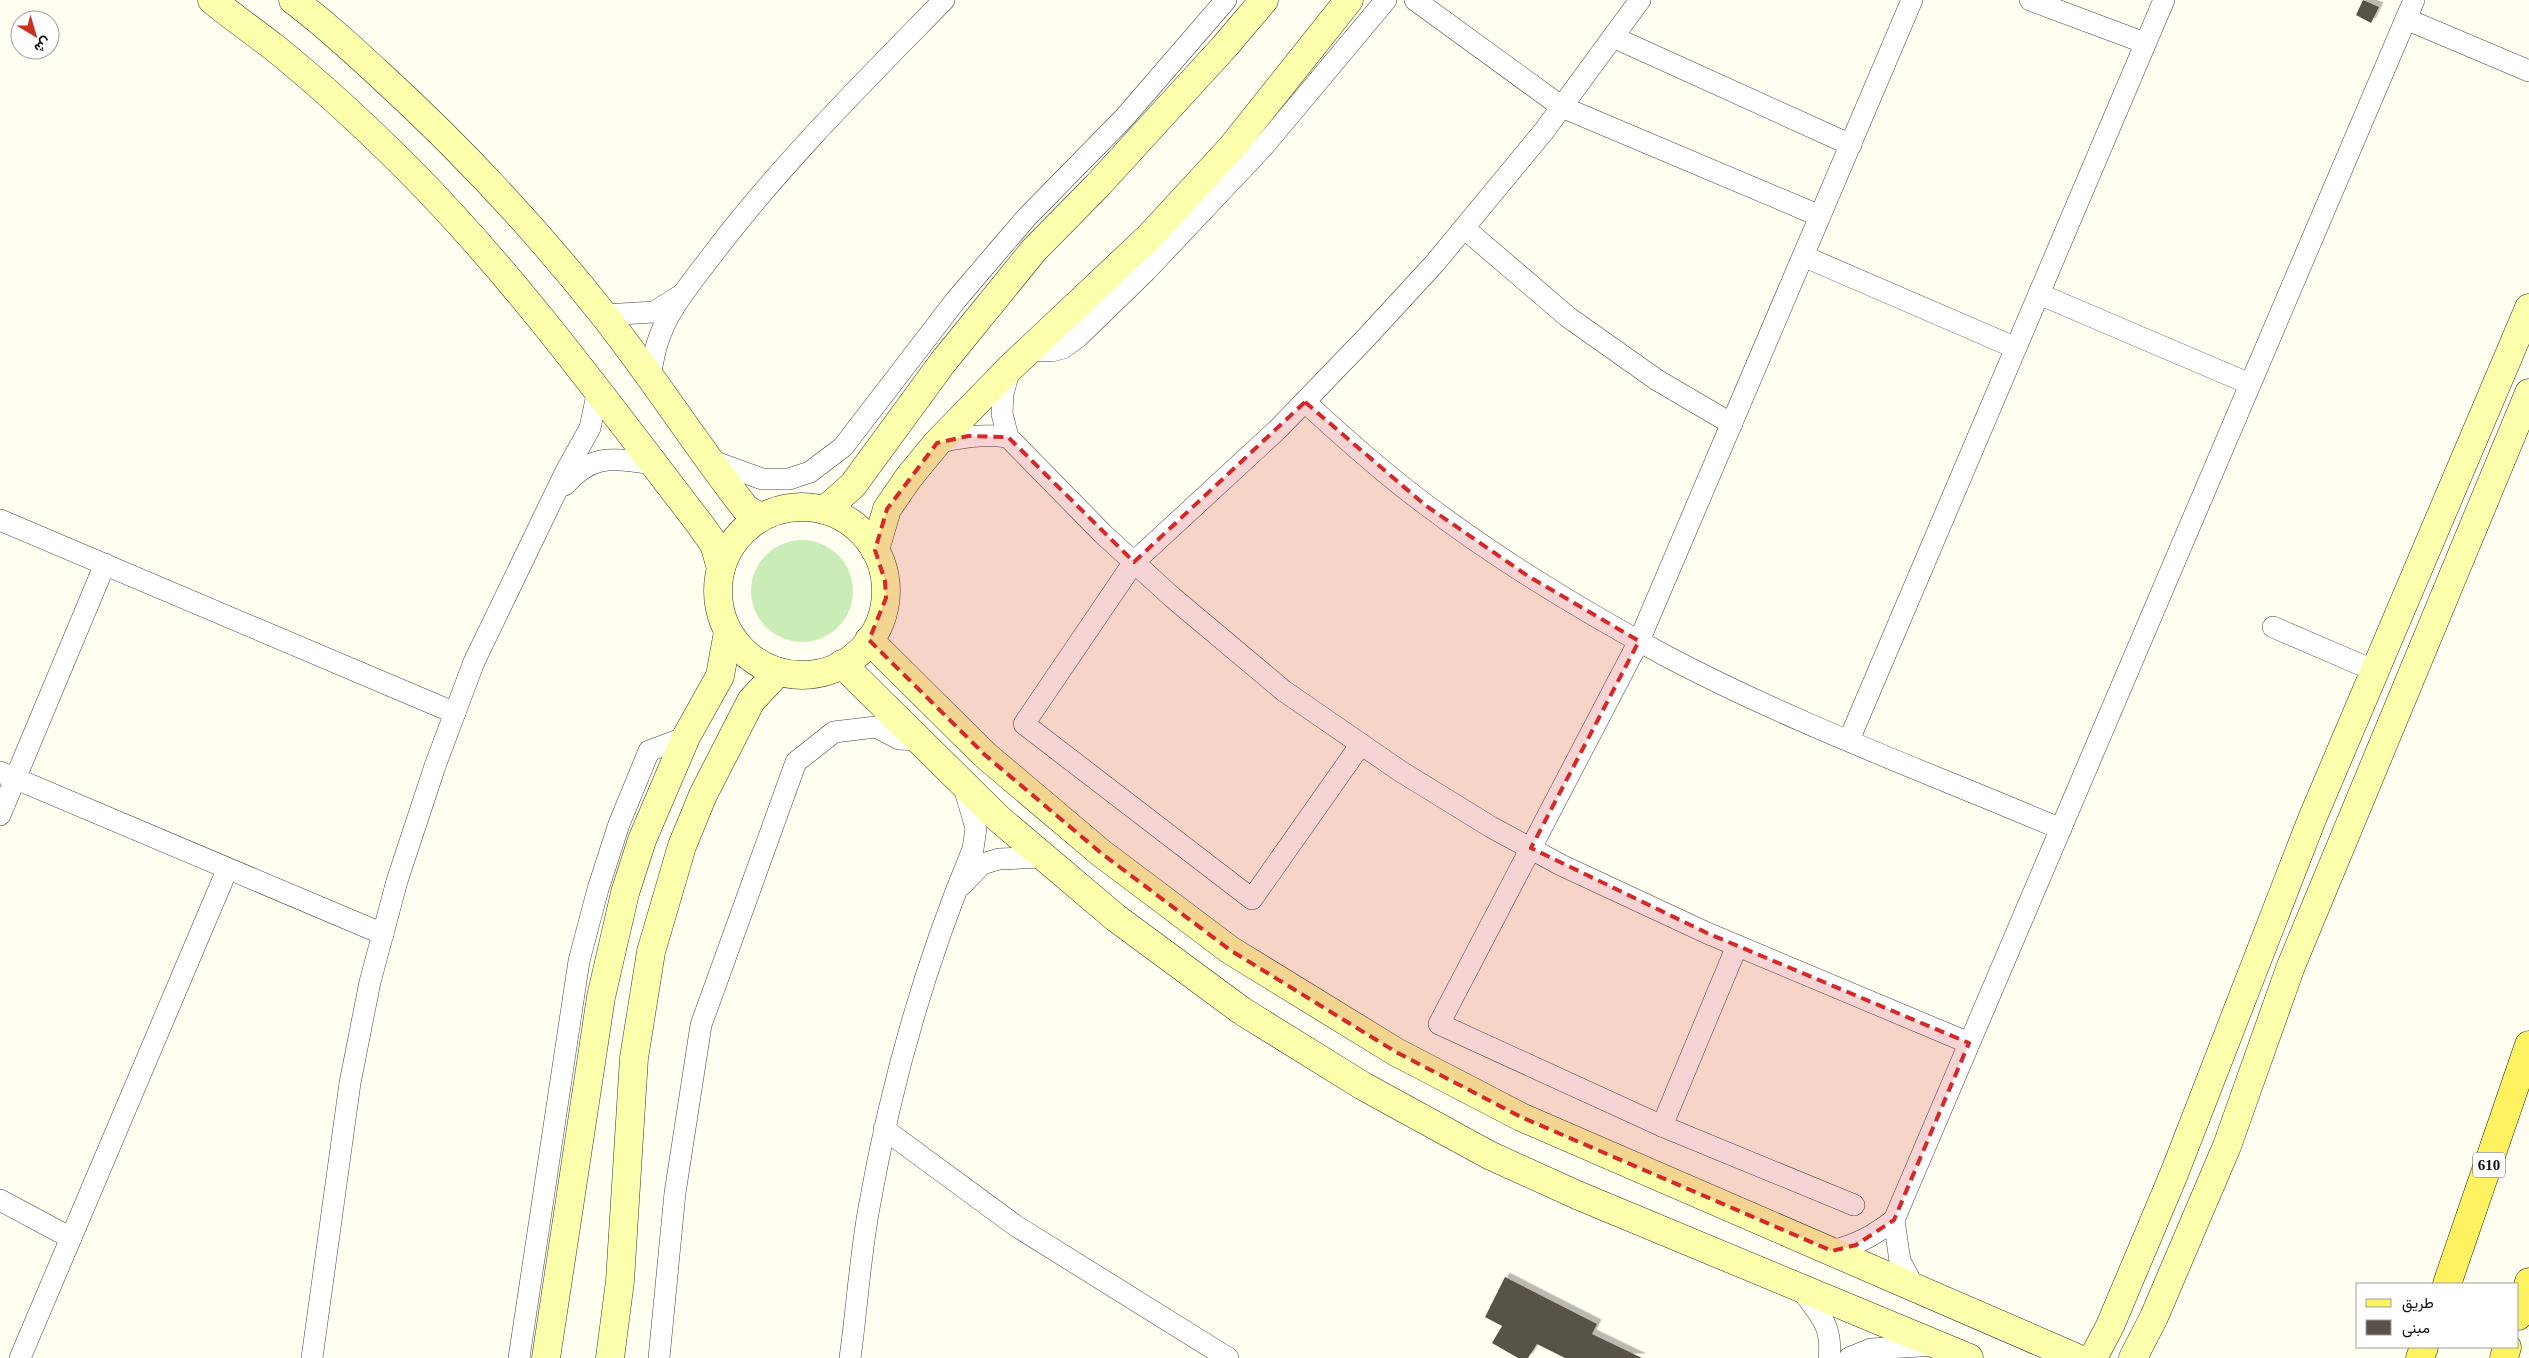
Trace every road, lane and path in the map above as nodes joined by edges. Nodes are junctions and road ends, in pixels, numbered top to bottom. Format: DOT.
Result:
graph roads {
  1 [pos="212,0"];
  2 [pos="293,0"];
  3 [pos="944,0"];
  4 [pos="1226,0"];
  5 [pos="1264,0"];
  6 [pos="1349,0"];
  7 [pos="1386,0"];
  8 [pos="1415,0"];
  9 [pos="1640,0"];
  10 [pos="1912,0"];
  11 [pos="2030,0"];
  12 [pos="2164,0"];
  13 [pos="2410,9"];
  14 [pos="1613,37"];
  15 [pos="2145,43"];
  16 [pos="2529,71"];
  17 [pos="1562,107"];
  18 [pos="1851,145"];
  19 [pos="1820,216"];
  20 [pos="1464,228"];
  21 [pos="1803,256"];
  22 [pos="683,294"];
  23 [pos="2039,294"];
  24 [pos="2529,308"];
  25 [pos="604,315"];
  26 [pos="2016,348"];
  27 [pos="1020,359"];
  28 [pos="650,377"];
  29 [pos="2250,384"];
  30 [pos="598,390"];
  31 [pos="2529,393"];
  32 [pos="1304,402"];
  33 [pos="1732,424"];
  34 [pos="1008,437"];
  35 [pos="937,443"];
  36 [pos="580,449"];
  37 [pos="606,458"];
  38 [pos="710,460"];
  39 [pos="654,464"];
  40 [pos="554,498"];
  41 [pos="825,510"];
  42 [pos="761,518"];
  43 [pos="0,520"];
  44 [pos="875,550"];
  45 [pos="1134,562"];
  46 [pos="105,564"];
  47 [pos="721,568"];
  48 [pos="2273,627"];
  49 [pos="728,632"];
  50 [pos="869,640"];
  51 [pos="1639,641"];
  52 [pos="842,664"];
  53 [pos="2375,671"];
  54 [pos="778,672"];
  55 [pos="455,713"];
  56 [pos="686,737"];
  57 [pos="918,740"];
  58 [pos="1849,740"];
  59 [pos="1360,744"];
  60 [pos="8,775"];
  61 [pos="962,782"];
  62 [pos="0,815"];
  63 [pos="2061,828"];
  64 [pos="1531,848"];
  65 [pos="1043,857"];
  66 [pos="227,870"];
  67 [pos="955,892"];
  68 [pos="383,934"];
  69 [pos="1737,946"];
  70 [pos="1969,1043"];
  71 [pos="2529,1045"];
  72 [pos="1662,1126"];
  73 [pos="884,1129"];
  74 [pos="0,1200"];
  75 [pos="1854,1205"];
  76 [pos="1894,1220"];
  77 [pos="71,1238"];
  78 [pos="1832,1251"];
  79 [pos="2529,1282"];
  80 [pos="2447,1283"];
  81 [pos="1914,1287"];
  82 [pos="1800,1288"];
  83 [pos="2519,1313"];
  84 [pos="1937,1344"];
  85 [pos="20,1358"];
  86 [pos="312,1358"];
  87 [pos="519,1358"];
  88 [pos="546,1358"];
  89 [pos="610,1358"];
  90 [pos="659,1358"];
  91 [pos="850,1358"];
  92 [pos="1228,1358"];
  93 [pos="1829,1358"];
  94 [pos="1848,1358"];
  95 [pos="1969,1358"];
  96 [pos="2077,1358"];
  97 [pos="2093,1358"];
  98 [pos="2133,1358"];
  1 -- 30 [label="main road"];
  2 -- 25 [label="main road"];
  3 -- 22 [label="street"];
  4 -- 38 [label="street"];
  5 -- 41 [label="main road"];
  6 -- 27 [label="main road"];
  7 -- 27 [label="street"];
  8 -- 17 [label="street"];
  9 -- 14 [label="street"];
  10 -- 18 [label="street"];
  11 -- 15 [label="street"];
  12 -- 15 [label="street"];
  13 -- 16 [label="street"];
  13 -- 29 [label="street"];
  14 -- 17 [label="street"];
  14 -- 18 [label="street"];
  15 -- 23 [label="street"];
  17 -- 19 [label="street"];
  17 -- 20 [label="street"];
  18 -- 19 [label="street"];
  19 -- 21 [label="street"];
  20 -- 32 [label="street"];
  20 -- 33 [label="street"];
  21 -- 26 [label="street"];
  21 -- 33 [label="street"];
  22 -- 25 [label="street"];
  22 -- 28 [label="street"];
  23 -- 26 [label="street"];
  23 -- 29 [label="street"];
  24 -- 53 [label="main road"];
  25 -- 28 [label="main road"];
  26 -- 58 [label="street"];
  27 -- 34 [label="street"];
  27 -- 35 [label="main road"];
  28 -- 38 [label="main road"];
  29 -- 63 [label="street"];
  30 -- 36 [label="street"];
  30 -- 39 [label="main road"];
  31 -- 98 [label="main road"];
  32 -- 45 [label="street"];
  32 -- 51 [label="street"];
  33 -- 51 [label="street"];
  34 -- 35 [label="street"];
  34 -- 45 [label="street"];
  35 -- 44 [label="main road"];
  36 -- 37 [label="street"];
  36 -- 40 [label="street"];
  37 -- 39 [label="street"];
  37 -- 40 [label="street"];
  38 -- 42 [label="main road"];
  39 -- 47 [label="main road"];
  40 -- 55 [label="street"];
  41 -- 42 [label="main road"];
  41 -- 44 [label="main road"];
  42 -- 47 [label="main road"];
  43 -- 46 [label="street"];
  44 -- 50 [label="main road"];
  45 -- 59 [label="street"];
  45 -- 59 [label="street"];
  46 -- 55 [label="street"];
  46 -- 60 [label="street"];
  47 -- 49 [label="main road"];
  48 -- 53 [label="street"];
  49 -- 54 [label="main road"];
  49 -- 56 [label="main road"];
  50 -- 52 [label="main road"];
  50 -- 78 [label="main road"];
  51 -- 58 [label="street"];
  51 -- 64 [label="street"];
  52 -- 54 [label="main road"];
  52 -- 57 [label="main road"];
  53 -- 97 [label="main road"];
  54 -- 89 [label="main road"];
  55 -- 68 [label="street"];
  56 -- 87 [label="street"];
  56 -- 88 [label="main road"];
  57 -- 61 [label="main road"];
  57 -- 90 [label="street"];
  58 -- 63 [label="street"];
  59 -- 64 [label="street"];
  60 -- 62 [label="street"];
  60 -- 66 [label="street"];
  61 -- 65 [label="main road"];
  61 -- 67 [label="street"];
  63 -- 70 [label="street"];
  64 -- 69 [label="street"];
  64 -- 72 [label="street"];
  65 -- 67 [label="street"];
  65 -- 82 [label="main road"];
  66 -- 68 [label="street"];
  66 -- 77 [label="street"];
  67 -- 73 [label="street"];
  68 -- 86 [label="street"];
  69 -- 70 [label="street"];
  69 -- 72 [label="street"];
  70 -- 76 [label="street"];
  71 -- 80 [label="main road, 610"];
  72 -- 75 [label="street"];
  73 -- 91 [label="street"];
  73 -- 92 [label="street"];
  74 -- 77 [label="street"];
  76 -- 78 [label="street"];
  76 -- 81 [label="street"];
  77 -- 85 [label="street"];
  78 -- 81 [label="main road"];
  79 -- 83 [label="main road"];
  81 -- 96 [label="main road"];
  82 -- 84 [label="main road"];
  82 -- 93 [label="street"];
  84 -- 94 [label="street"];
  84 -- 95 [label="main road"];
}
